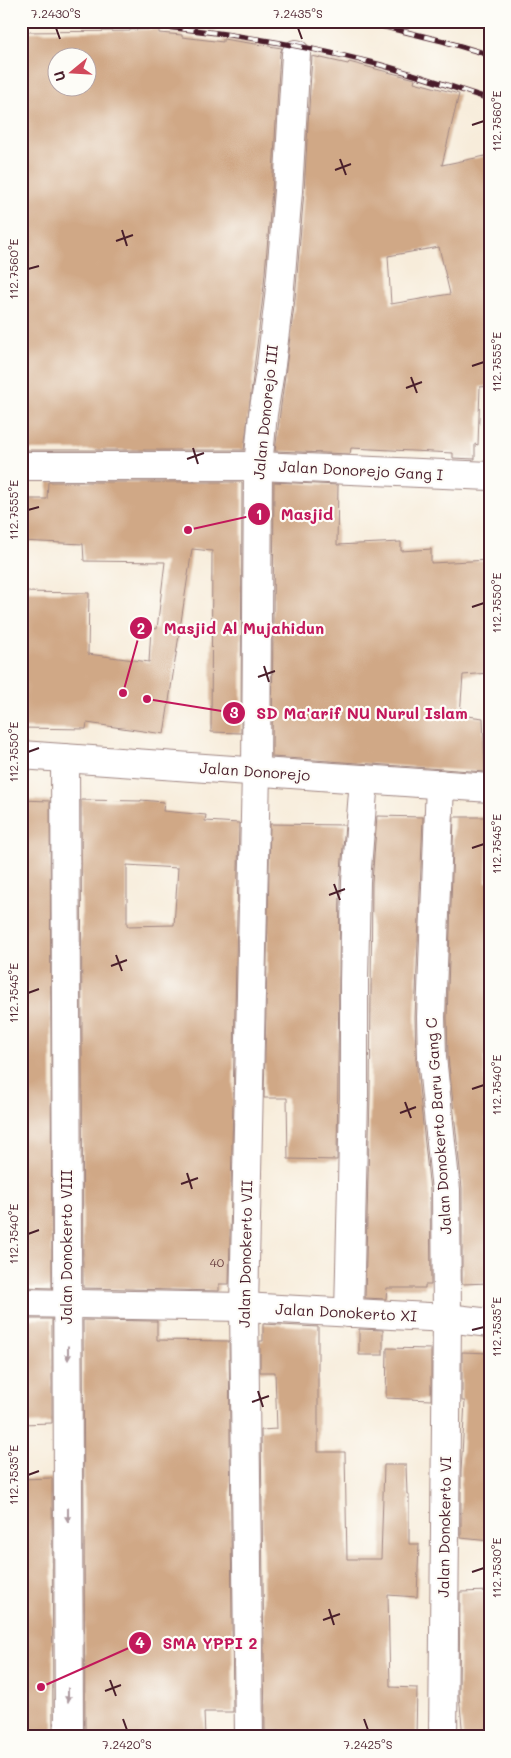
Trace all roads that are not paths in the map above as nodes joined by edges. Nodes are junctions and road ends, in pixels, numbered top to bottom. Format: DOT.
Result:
graph roads {
  1 [pos="296,54"];
  2 [pos="21,466"];
  3 [pos="258,466"];
  4 [pos="490,476"];
  5 [pos="21,755"];
  6 [pos="65,758"];
  7 [pos="256,772"];
  8 [pos="364,779"];
  9 [pos="440,784"];
  10 [pos="490,788"];
  11 [pos="21,1303"];
  12 [pos="68,1304"];
  13 [pos="244,1307"];
  14 [pos="349,1313"];
  15 [pos="447,1318"];
  16 [pos="490,1323"];
  17 [pos="68,1737"];
  18 [pos="249,1737"];
  19 [pos="443,1737"];
  1 -- 3 [label="street, Jalan Donorejo III"];
  2 -- 3 [label="street, Jalan Donorejo Gang I"];
  3 -- 4 [label="street, Jalan Donorejo Gang I"];
  3 -- 7 [label="street, Jalan Donorejo III"];
  5 -- 6 [label="street, Jalan Donorejo"];
  6 -- 7 [label="street, Jalan Donorejo"];
  6 -- 12 [label="street, Jalan Donokerto VIII"];
  7 -- 8 [label="street, Jalan Donorejo"];
  7 -- 13 [label="street, Jalan Donokerto VII"];
  8 -- 9 [label="street, Jalan Donorejo"];
  8 -- 14 [label="street"];
  9 -- 10 [label="street, Jalan Donorejo"];
  9 -- 15 [label="street, Jalan Donokerto Baru Gang C"];
  11 -- 12 [label="street, Jalan Donokerto XI"];
  12 -- 13 [label="street, Jalan Donokerto XI"];
  12 -- 17 [label="street, Jalan Donokerto VIII, one-way"];
  13 -- 14 [label="street, Jalan Donokerto XI"];
  13 -- 18 [label="street, Jalan Donokerto VII"];
  14 -- 15 [label="street, Jalan Donokerto XI"];
  15 -- 16 [label="street, Jalan Donokerto XI"];
  15 -- 19 [label="street, Jalan Donokerto VI"];
}
